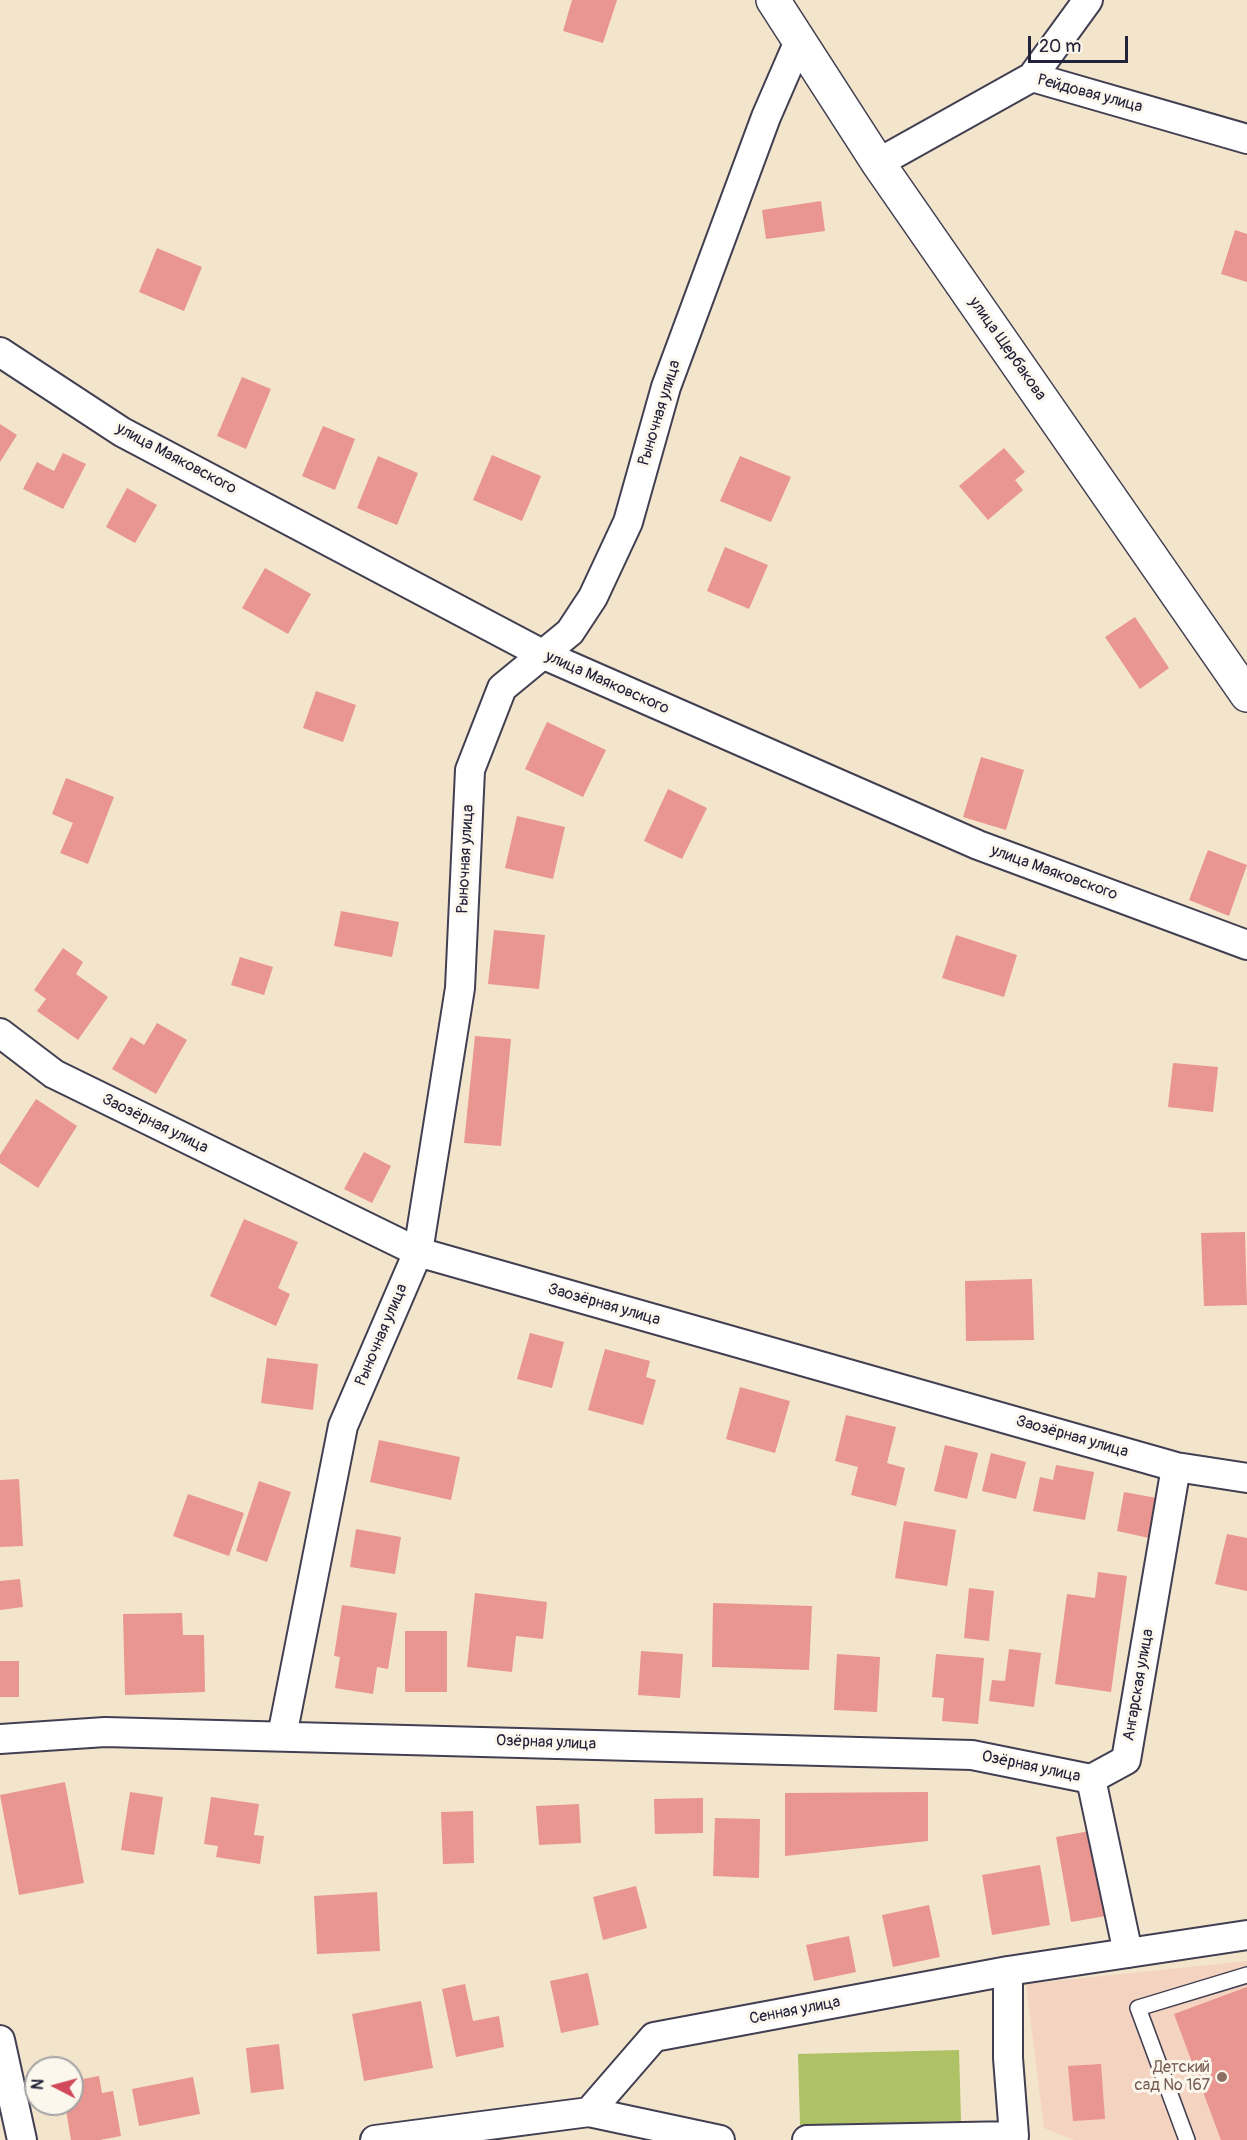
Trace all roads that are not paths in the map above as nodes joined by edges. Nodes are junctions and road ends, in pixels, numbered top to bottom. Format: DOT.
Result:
graph roads {
  1 [pos="773,0"];
  2 [pos="1088,0"];
  3 [pos="799,41"];
  4 [pos="1032,77"];
  5 [pos="1247,138"];
  6 [pos="878,163"];
  7 [pos="0,352"];
  8 [pos="542,654"];
  9 [pos="1247,695"];
  10 [pos="1247,945"];
  11 [pos="0,1033"];
  12 [pos="418,1252"];
  13 [pos="1176,1467"];
  14 [pos="1247,1478"];
  15 [pos="282,1736"];
  16 [pos="0,1739"];
  17 [pos="1091,1779"];
  18 [pos="1247,1935"];
  19 [pos="1128,1953"];
  20 [pos="1008,1971"];
  21 [pos="1247,1975"];
  22 [pos="0,2040"];
  23 [pos="5,2087"];
  24 [pos="589,2112"];
  25 [pos="1021,2138"];
  26 [pos="22,2140"];
  27 [pos="375,2140"];
  28 [pos="720,2140"];
  29 [pos="807,2140"];
  30 [pos="1187,2140"];
  1 -- 3 [label="street, улица Щербакова"];
  2 -- 4 [label="street"];
  3 -- 6 [label="street, улица Щербакова"];
  3 -- 8 [label="street, Рыночная улица"];
  4 -- 5 [label="street, Рейдовая улица"];
  4 -- 6 [label="street, Рейдовая улица"];
  6 -- 9 [label="street, улица Щербакова"];
  7 -- 8 [label="street, улица Маяковского"];
  8 -- 10 [label="street, улица Маяковского"];
  8 -- 12 [label="street, Рыночная улица"];
  11 -- 12 [label="street, Заозёрная улица"];
  12 -- 13 [label="street, Заозёрная улица"];
  12 -- 15 [label="street, Рыночная улица"];
  13 -- 14 [label="street, Заозёрная улица"];
  13 -- 17 [label="street, Ангарская улица"];
  15 -- 16 [label="street, Озёрная улица"];
  15 -- 17 [label="street, Озёрная улица"];
  17 -- 19 [label="street"];
  18 -- 19 [label="street, Сенная улица"];
  19 -- 20 [label="street, Сенная улица"];
  20 -- 24 [label="street, Сенная улица"];
  20 -- 25 [label="street"];
  21 -- 30 [label="lane"];
  22 -- 23 [label="street"];
  23 -- 26 [label="street"];
  24 -- 27 [label="street"];
  24 -- 28 [label="street"];
  25 -- 29 [label="street"];
}
